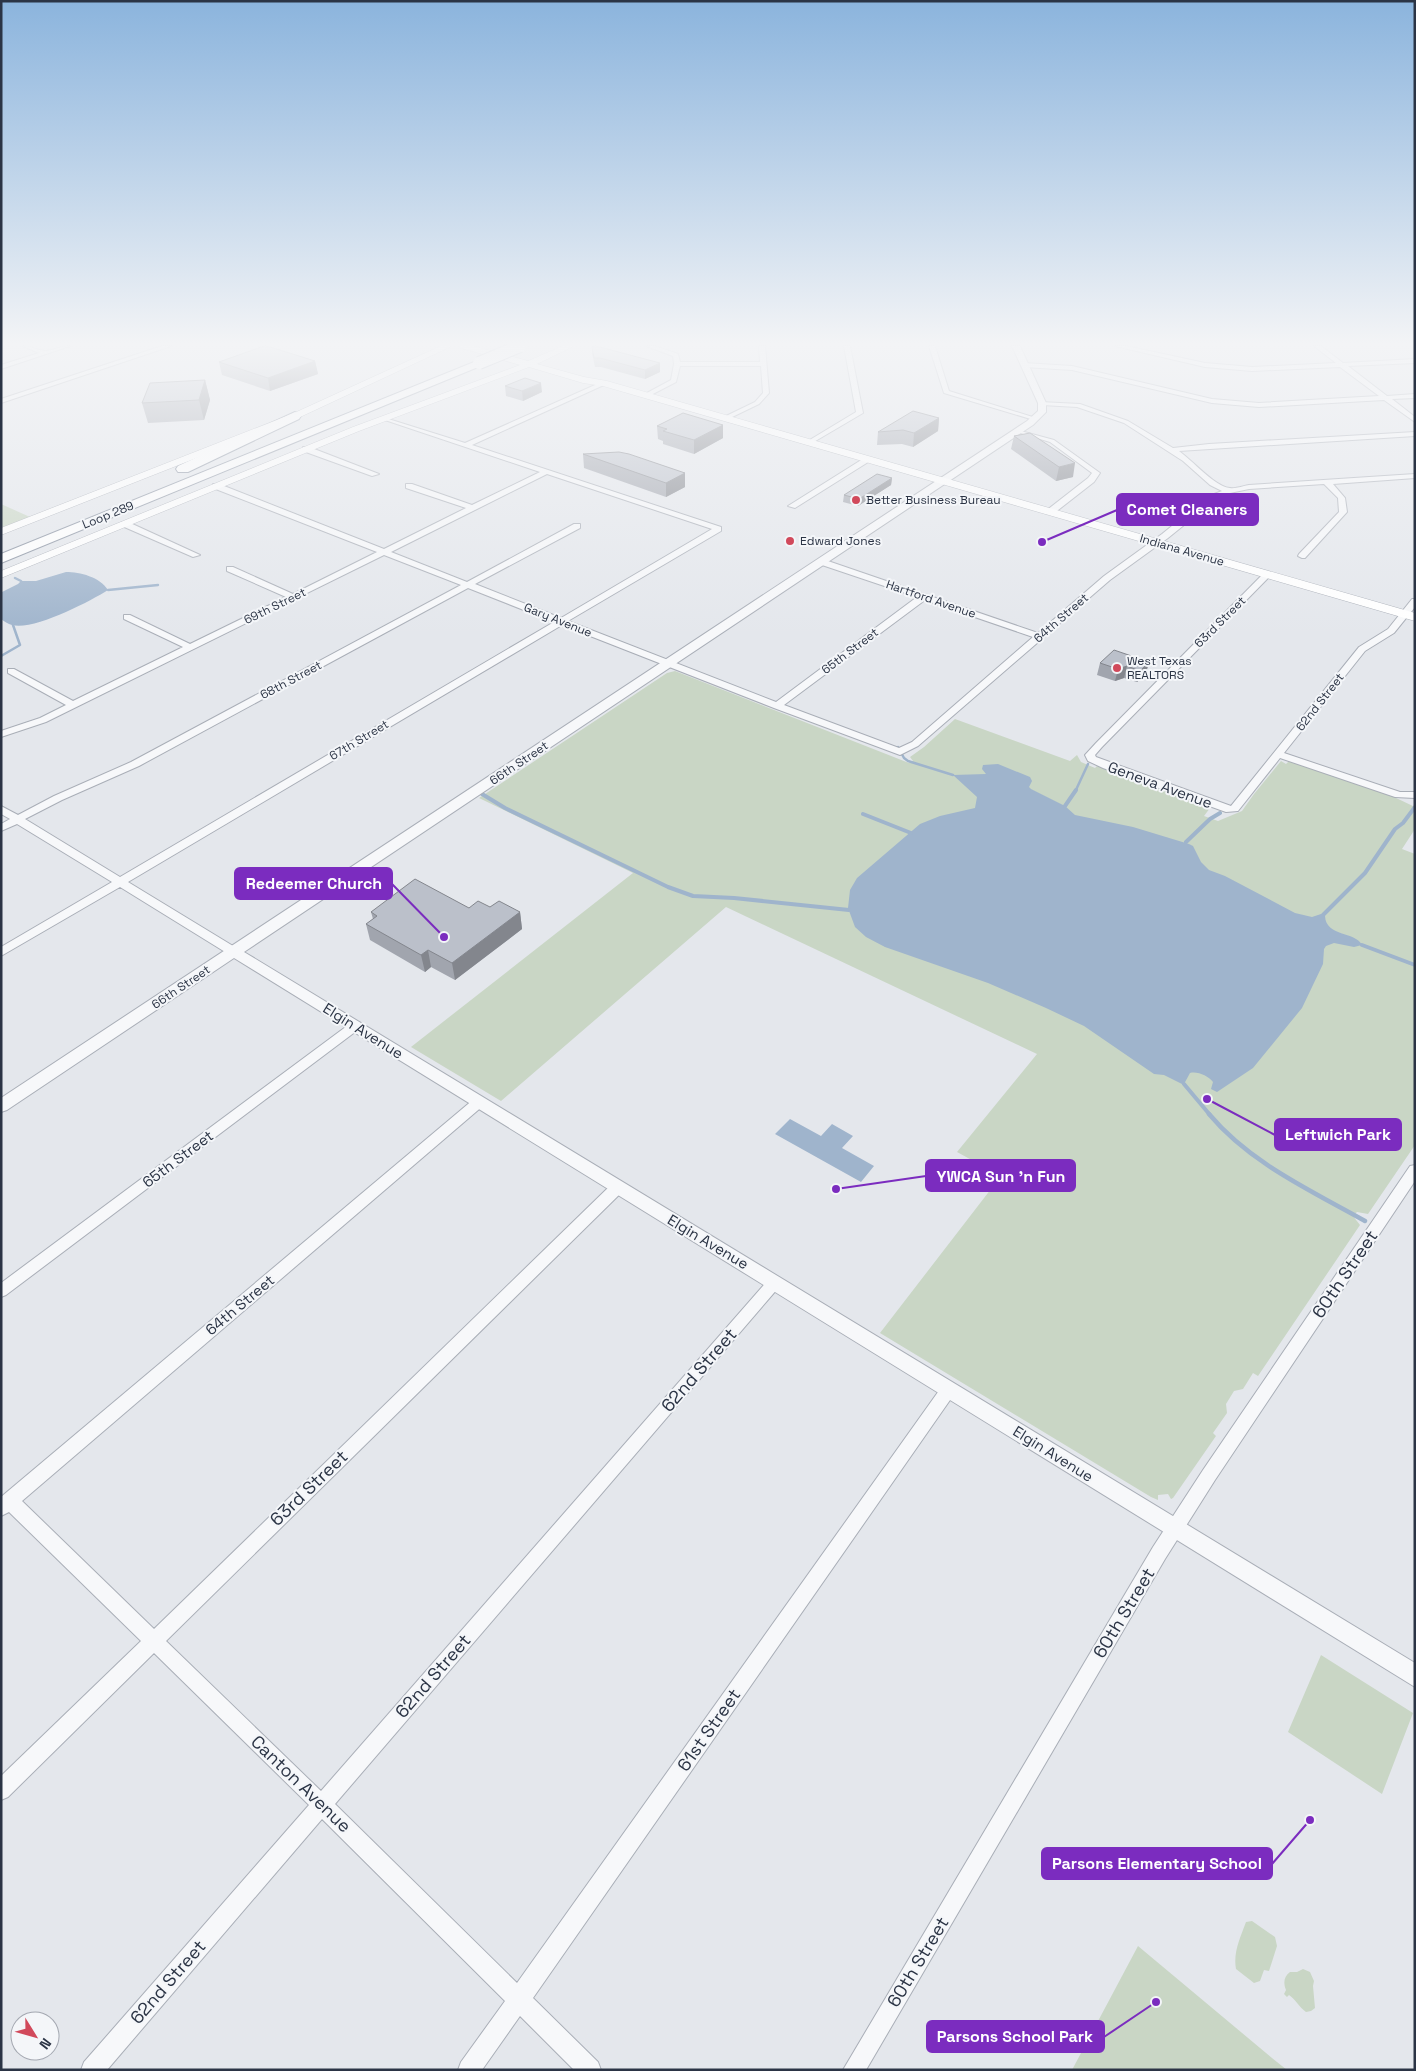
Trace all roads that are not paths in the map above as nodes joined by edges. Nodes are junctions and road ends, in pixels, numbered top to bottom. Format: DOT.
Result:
graph roads {
  1 [pos="227,443"];
  2 [pos="239,443"];
  3 [pos="267,443"];
  4 [pos="280,443"];
  5 [pos="313,443"];
  6 [pos="322,443"];
  7 [pos="458,443"];
  8 [pos="471,443"];
  9 [pos="812,443"];
  10 [pos="1001,443"];
  11 [pos="1054,443"];
  12 [pos="1161,443"];
  13 [pos="1267,443"];
  14 [pos="466,445"];
  15 [pos="306,449"];
  16 [pos="1173,450"];
  17 [pos="869,459"];
  18 [pos="546,472"];
  19 [pos="1096,473"];
  20 [pos="375,474"];
  21 [pos="1105,474"];
  22 [pos="1415,476"];
  23 [pos="944,481"];
  24 [pos="1326,482"];
  25 [pos="216,486"];
  26 [pos="410,486"];
  27 [pos="1228,491"];
  28 [pos="132,505"];
  29 [pos="792,506"];
  30 [pos="472,508"];
  31 [pos="1050,512"];
  32 [pos="125,524"];
  33 [pos="577,526"];
  34 [pos="1,532"];
  35 [pos="1157,542"];
  36 [pos="1,548"];
  37 [pos="385,551"];
  38 [pos="196,555"];
  39 [pos="1302,556"];
  40 [pos="1,558"];
  41 [pos="822,562"];
  42 [pos="230,569"];
  43 [pos="1268,574"];
  44 [pos="1,575"];
  45 [pos="468,584"];
  46 [pos="923,596"];
  47 [pos="293,597"];
  48 [pos="1415,601"];
  49 [pos="1410,615"];
  50 [pos="127,617"];
  51 [pos="561,621"];
  52 [pos="1040,636"];
  53 [pos="190,648"];
  54 [pos="669,664"];
  55 [pos="11,671"];
  56 [pos="73,705"];
  57 [pos="777,706"];
  58 [pos="1,734"];
  59 [pos="900,752"];
  60 [pos="1279,754"];
  61 [pos="1091,757"];
  62 [pos="1415,795"];
  63 [pos="1,809"];
  64 [pos="1230,809"];
  65 [pos="18,819"];
  66 [pos="1,828"];
  67 [pos="119,882"];
  68 [pos="1,952"];
  69 [pos="234,952"];
  70 [pos="355,1026"];
  71 [pos="479,1102"];
  72 [pos="1,1106"];
  73 [pos="1415,1170"];
  74 [pos="618,1187"];
  75 [pos="774,1283"];
  76 [pos="1,1291"];
  77 [pos="949,1390"];
  78 [pos="5,1504"];
  79 [pos="1175,1529"];
  80 [pos="154,1640"];
  81 [pos="1415,1676"];
  82 [pos="1,1790"];
  83 [pos="322,1805"];
  84 [pos="518,1999"];
  85 [pos="92,2070"];
  86 [pos="469,2070"];
  87 [pos="590,2070"];
  88 [pos="854,2070"];
  1 -- 34 [label="main road"];
  2 -- 36 [label="highway"];
  3 -- 36 [label="highway, Loop 289"];
  4 -- 28 [label="highway, Loop 289"];
  5 -- 28 [label="highway"];
  6 -- 15 [label="main road"];
  7 -- 14 [label="street"];
  8 -- 14 [label="street"];
  9 -- 17 [label="main road, Indiana Avenue"];
  10 -- 23 [label="street, 66th Street"];
  11 -- 19 [label="street"];
  12 -- 16 [label="street"];
  13 -- 16 [label="street"];
  14 -- 18 [label="street"];
  15 -- 20 [label="street"];
  15 -- 25 [label="main road"];
  16 -- 27 [label="street"];
  17 -- 23 [label="main road, Indiana Avenue"];
  17 -- 29 [label="street"];
  18 -- 30 [label="street, 69th Street"];
  18 -- 51 [label="street, 67th Street"];
  19 -- 21 [label="street"];
  19 -- 31 [label="street"];
  22 -- 24 [label="street, 64th Street"];
  23 -- 31 [label="main road, Indiana Avenue"];
  23 -- 41 [label="street, 66th Street"];
  24 -- 27 [label="street, 64th Street"];
  24 -- 39 [label="street"];
  25 -- 32 [label="main road"];
  25 -- 37 [label="street, Gary Avenue"];
  26 -- 30 [label="street"];
  27 -- 35 [label="street, 64th Street"];
  28 -- 40 [label="highway, Loop 289"];
  30 -- 37 [label="street, 69th Street"];
  31 -- 35 [label="main road, Indiana Avenue"];
  32 -- 38 [label="street"];
  32 -- 44 [label="main road"];
  33 -- 45 [label="street, 68th Street"];
  35 -- 43 [label="main road, Indiana Avenue"];
  35 -- 52 [label="street, 64th Street"];
  37 -- 45 [label="street, Gary Avenue"];
  37 -- 47 [label="street, 69th Street"];
  41 -- 46 [label="street, Hartford Avenue"];
  41 -- 54 [label="street, 66th Street"];
  42 -- 47 [label="street"];
  43 -- 49 [label="main road, Indiana Avenue"];
  43 -- 61 [label="street, 63rd Street"];
  45 -- 51 [label="street, Gary Avenue"];
  45 -- 65 [label="street, 68th Street"];
  46 -- 52 [label="street, Hartford Avenue"];
  46 -- 57 [label="street, 65th Street"];
  47 -- 53 [label="street, 69th Street"];
  48 -- 49 [label="street, 62nd Street"];
  49 -- 60 [label="street, 62nd Street"];
  50 -- 53 [label="street"];
  51 -- 54 [label="street, Gary Avenue"];
  51 -- 67 [label="street, 67th Street"];
  52 -- 59 [label="street, 64th Street"];
  53 -- 56 [label="street, 69th Street"];
  54 -- 57 [label="street, Gary Avenue"];
  54 -- 69 [label="street, 66th Street"];
  55 -- 56 [label="street"];
  56 -- 58 [label="street, 69th Street"];
  57 -- 59 [label="street, Gary Avenue"];
  60 -- 62 [label="street"];
  60 -- 64 [label="street, 62nd Street"];
  61 -- 64 [label="street, Geneva Avenue"];
  63 -- 65 [label="street, Elgin Avenue"];
  65 -- 66 [label="street, 68th Street"];
  65 -- 67 [label="street, Elgin Avenue"];
  67 -- 68 [label="street, 67th Street"];
  67 -- 69 [label="street, Elgin Avenue"];
  69 -- 70 [label="street, Elgin Avenue"];
  69 -- 72 [label="street, 66th Street"];
  70 -- 71 [label="street, Elgin Avenue"];
  70 -- 76 [label="street, 65th Street"];
  71 -- 74 [label="street, Elgin Avenue"];
  71 -- 78 [label="street, 64th Street"];
  73 -- 79 [label="street, 60th Street"];
  74 -- 75 [label="street, Elgin Avenue"];
  74 -- 80 [label="street, 63rd Street"];
  75 -- 77 [label="street, Elgin Avenue"];
  75 -- 83 [label="street, 62nd Street"];
  77 -- 79 [label="street, Elgin Avenue"];
  77 -- 84 [label="street, 61st Street"];
  78 -- 80 [label="street, Canton Avenue"];
  79 -- 81 [label="street, Elgin Avenue"];
  79 -- 88 [label="street, 60th Street"];
  80 -- 82 [label="street, 63rd Street"];
  80 -- 83 [label="street, Canton Avenue"];
  83 -- 84 [label="street, Canton Avenue"];
  83 -- 85 [label="street, 62nd Street"];
  84 -- 86 [label="street, 61st Street"];
  84 -- 87 [label="street, Canton Avenue"];
}
